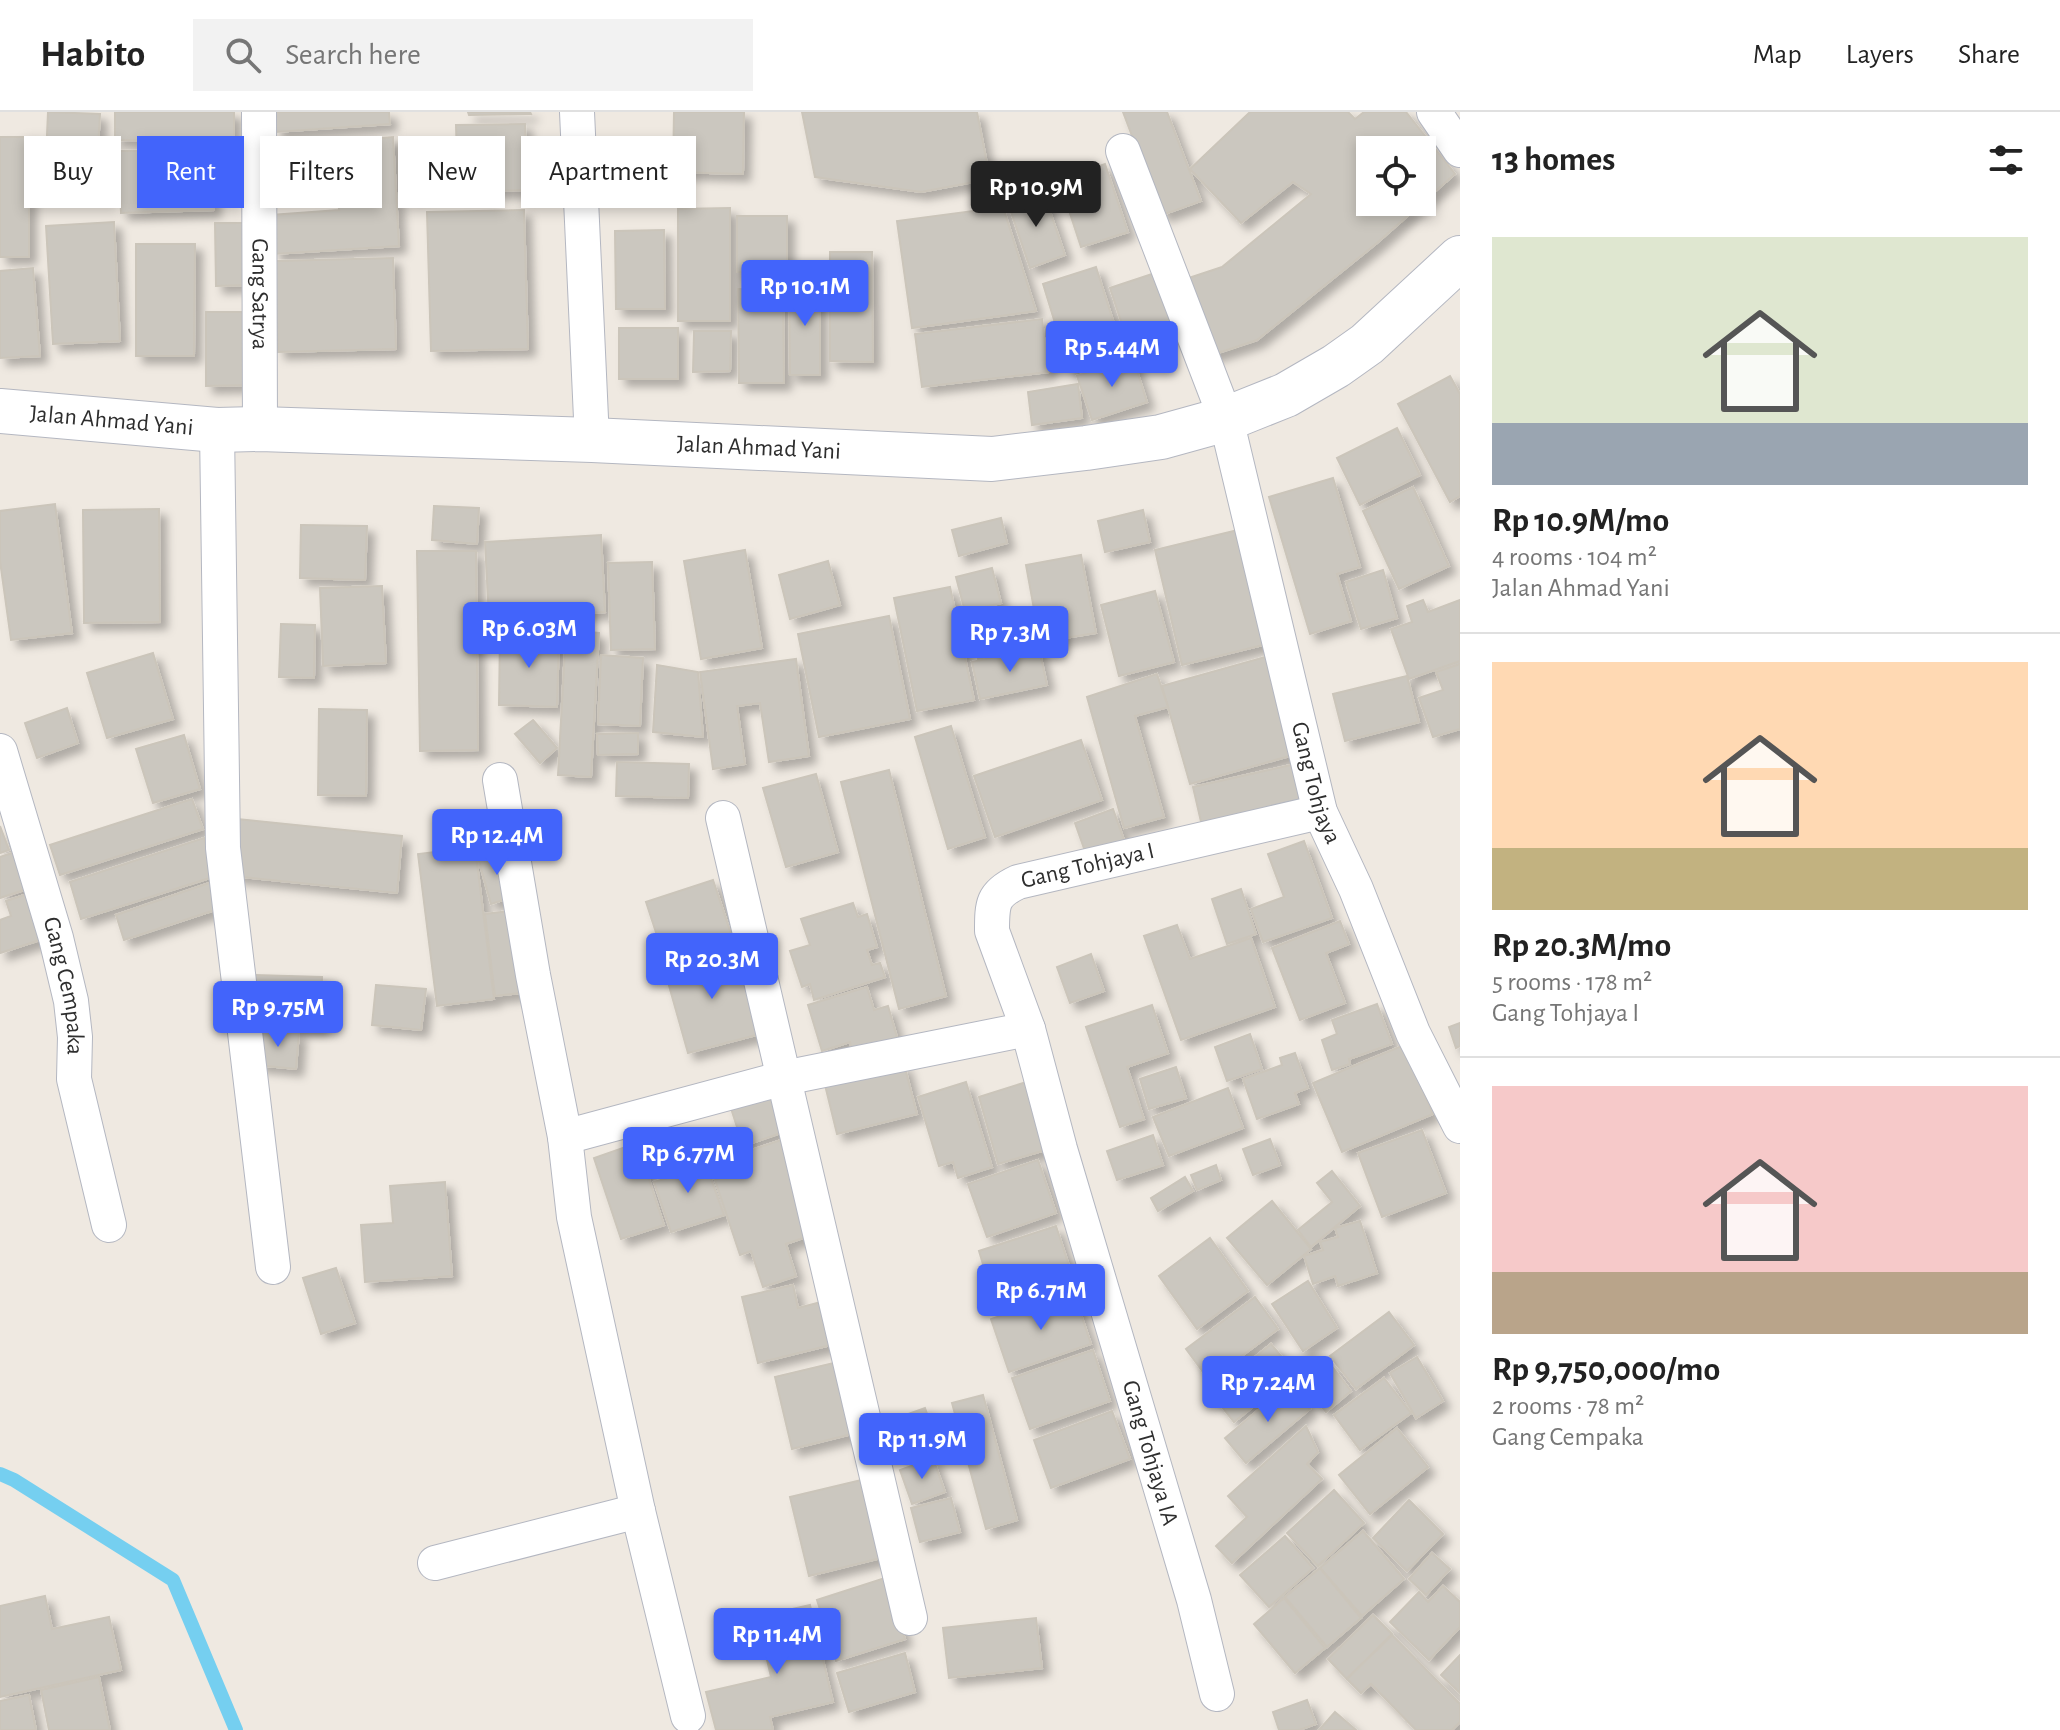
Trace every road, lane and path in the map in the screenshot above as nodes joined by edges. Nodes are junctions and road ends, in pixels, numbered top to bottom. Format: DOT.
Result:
graph roads {
  1 [pos="259,112"];
  2 [pos="577,112"];
  3 [pos="1434,112"];
  4 [pos="1460,150"];
  5 [pos="1123,151"];
  6 [pos="1460,258"];
  7 [pos="0,411"];
  8 [pos="1226,419"];
  9 [pos="260,429"];
  10 [pos="217,430"];
  11 [pos="592,440"];
  12 [pos="0,751"];
  13 [pos="500,780"];
  14 [pos="1320,812"];
  15 [pos="723,818"];
  16 [pos="1028,1029"];
  17 [pos="784,1078"];
  18 [pos="1460,1126"];
  19 [pos="565,1137"];
  20 [pos="109,1225"];
  21 [pos="273,1267"];
  22 [pos="638,1511"];
  23 [pos="435,1563"];
  24 [pos="910,1618"];
  25 [pos="1217,1694"];
  26 [pos="688,1716"];
  1 -- 9 [label="street, Gang Satrya"];
  2 -- 11 [label="street"];
  3 -- 4 [label="street"];
  5 -- 8 [label="street, Gang Tohjaya"];
  6 -- 8 [label="main road, Jalan Ahmad Yani"];
  7 -- 10 [label="main road, Jalan Ahmad Yani"];
  8 -- 11 [label="main road, Jalan Ahmad Yani"];
  8 -- 14 [label="street, Gang Tohjaya"];
  9 -- 10 [label="main road, Jalan Ahmad Yani"];
  9 -- 11 [label="main road, Jalan Ahmad Yani"];
  10 -- 21 [label="street"];
  12 -- 20 [label="street, Gang Cempaka"];
  13 -- 19 [label="street"];
  14 -- 16 [label="street, Gang Tohjaya I"];
  14 -- 18 [label="street, Gang Tohjaya"];
  15 -- 17 [label="street"];
  16 -- 17 [label="street"];
  16 -- 25 [label="street, Gang Tohjaya IA"];
  17 -- 19 [label="street"];
  17 -- 24 [label="street"];
  19 -- 22 [label="street"];
  22 -- 23 [label="street"];
  22 -- 26 [label="street"];
}
